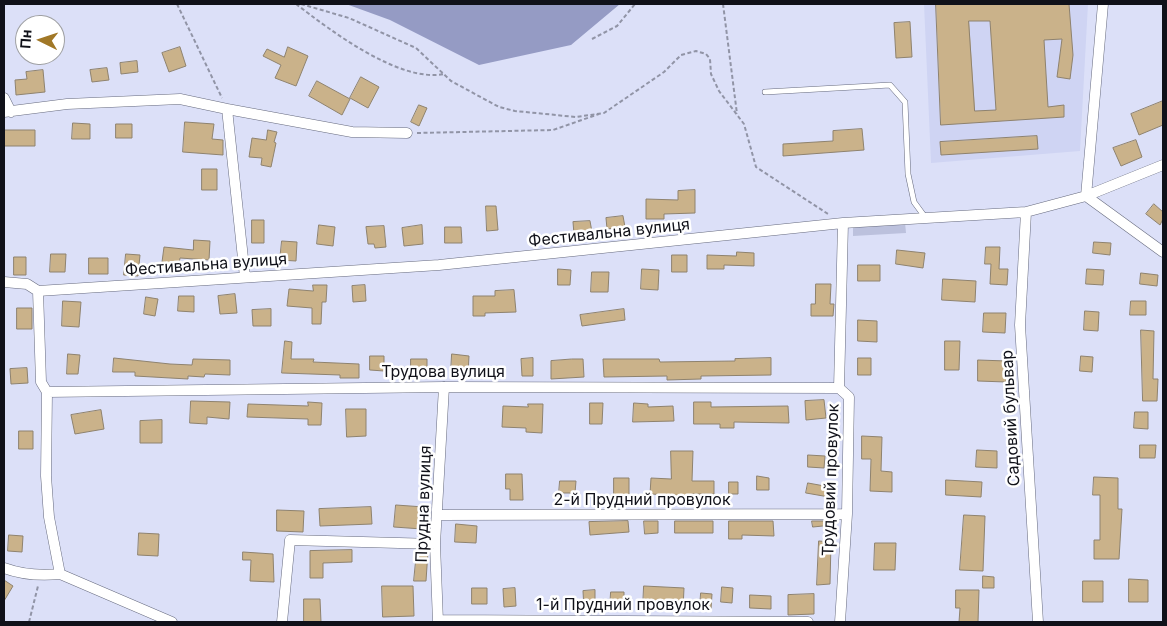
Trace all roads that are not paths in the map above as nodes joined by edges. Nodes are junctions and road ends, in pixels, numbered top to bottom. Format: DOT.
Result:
graph roads {
  1 [pos="1104,4"];
  2 [pos="765,92"];
  3 [pos="4,98"];
  4 [pos="227,109"];
  5 [pos="7,112"];
  6 [pos="407,133"];
  7 [pos="1163,165"];
  8 [pos="1086,196"];
  9 [pos="1026,212"];
  10 [pos="925,218"];
  11 [pos="843,223"];
  12 [pos="1163,252"];
  13 [pos="245,277"];
  14 [pos="4,282"];
  15 [pos="38,291"];
  16 [pos="444,387"];
  17 [pos="839,388"];
  18 [pos="47,392"];
  19 [pos="847,514"];
  20 [pos="438,515"];
  21 [pos="435,544"];
  22 [pos="4,568"];
  23 [pos="60,574"];
  24 [pos="438,621"];
  25 [pos="172,622"];
  26 [pos="282,622"];
  27 [pos="808,622"];
  28 [pos="840,622"];
  29 [pos="1038,622"];
  1 -- 8 [label="street"];
  2 -- 10 [label="lane"];
  3 -- 5 [label="street"];
  4 -- 5 [label="street"];
  4 -- 6 [label="street"];
  4 -- 13 [label="street"];
  7 -- 8 [label="street, Фестивальна вулиця"];
  8 -- 9 [label="street, Фестивальна вулиця"];
  8 -- 12 [label="street"];
  9 -- 10 [label="street, Фестивальна вулиця"];
  9 -- 29 [label="street, Садовий бульвар"];
  10 -- 11 [label="street, Фестивальна вулиця"];
  11 -- 13 [label="street, Фестивальна вулиця"];
  11 -- 17 [label="street, Трудовий провулок"];
  13 -- 15 [label="street, Фестивальна вулиця"];
  14 -- 15 [label="street"];
  15 -- 18 [label="street"];
  16 -- 17 [label="street, Трудова вулиця"];
  16 -- 18 [label="street, Трудова вулиця"];
  16 -- 20 [label="street, Прудна вулиця"];
  17 -- 19 [label="street, Трудовий провулок"];
  18 -- 23 [label="street"];
  19 -- 20 [label="street, 2-й Прудний провулок"];
  19 -- 28 [label="street, Трудовий провулок"];
  20 -- 21 [label="street, Прудна вулиця"];
  21 -- 24 [label="street, Прудна вулиця"];
  21 -- 26 [label="street"];
  22 -- 23 [label="street"];
  23 -- 25 [label="street"];
  24 -- 27 [label="street, 1-й Прудний провулок"];
}
